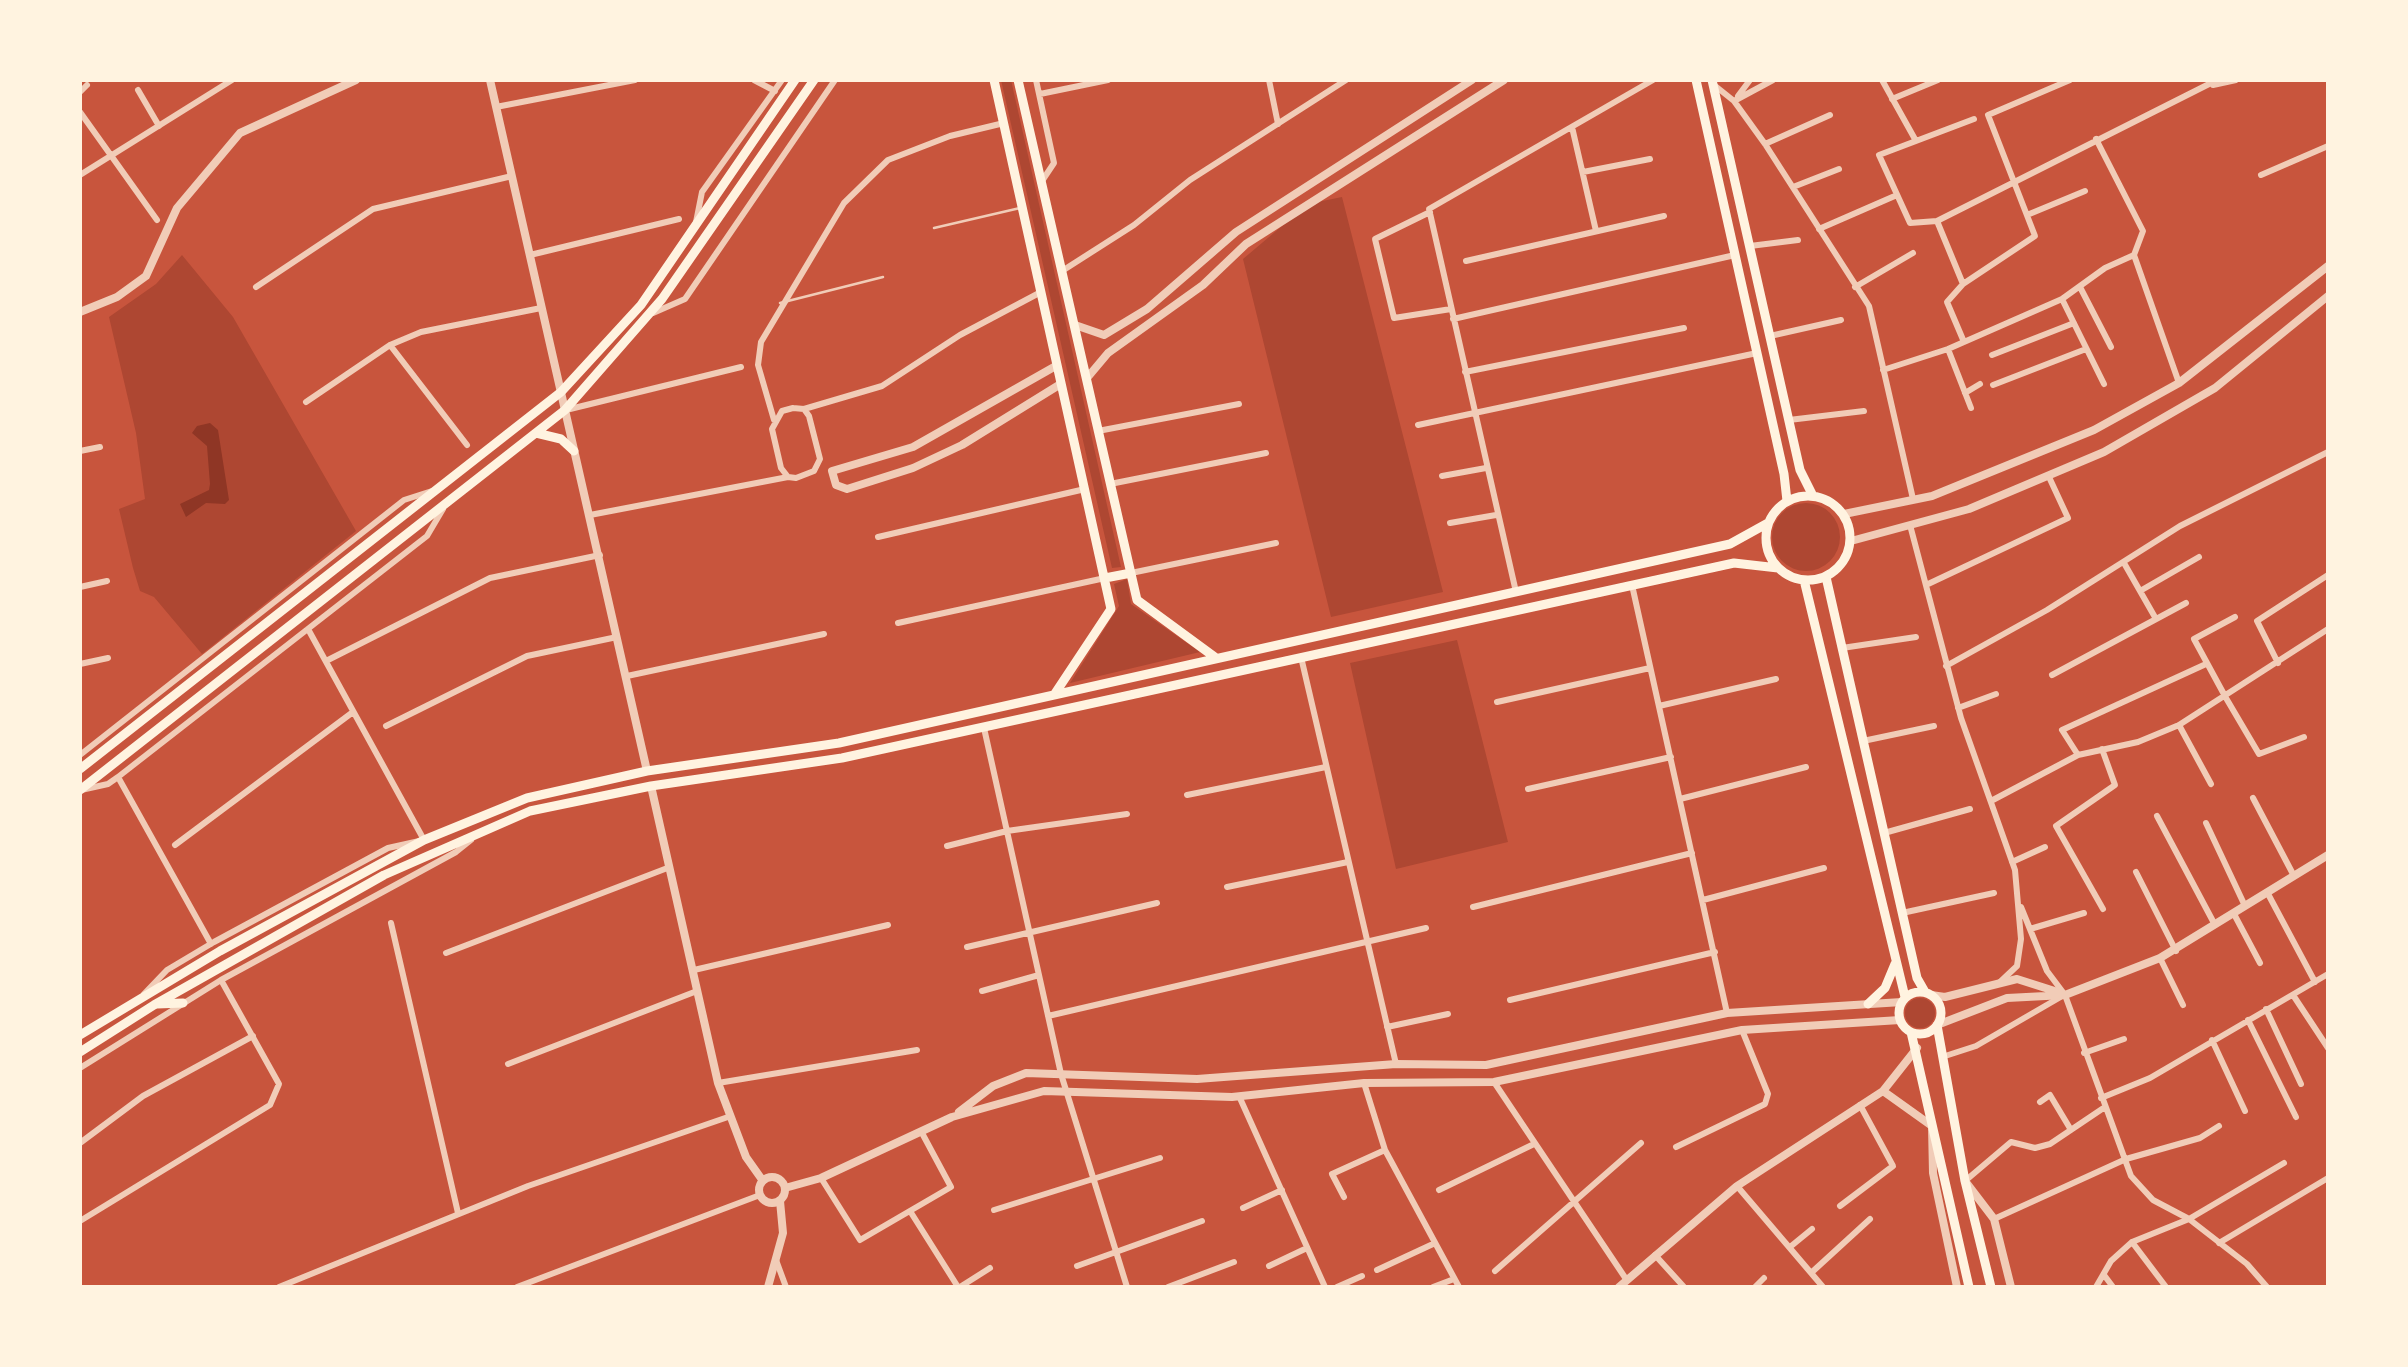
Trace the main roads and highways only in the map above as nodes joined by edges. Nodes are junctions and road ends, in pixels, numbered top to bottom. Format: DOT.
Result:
graph roads {
  1 [pos="795,80"];
  2 [pos="814,80"];
  3 [pos="1018,80"];
  4 [pos="1696,80"];
  5 [pos="993,82"];
  6 [pos="1713,82"];
  7 [pos="536,433"];
  8 [pos="574,451"];
  9 [pos="1812,496"];
  10 [pos="1787,502"];
  11 [pos="1768,523"];
  12 [pos="1778,568"];
  13 [pos="1130,572"];
  14 [pos="1826,576"];
  15 [pos="1104,578"];
  16 [pos="1804,580"];
  17 [pos="1216,658"];
  18 [pos="1054,695"];
  19 [pos="80,769"];
  20 [pos="647,771"];
  21 [pos="651,786"];
  22 [pos="80,790"];
  23 [pos="1896,962"];
  24 [pos="1928,994"];
  25 [pos="1904,1000"];
  26 [pos="183,1003"];
  27 [pos="154,1004"];
  28 [pos="1868,1004"];
  29 [pos="1937,1025"];
  30 [pos="1910,1032"];
  31 [pos="80,1035"];
  32 [pos="80,1052"];
  33 [pos="1969,1287"];
  34 [pos="1992,1287"];
  1 -- 19 [label="main road"];
  2 -- 7 [label="main road"];
  3 -- 13 [label="main road"];
  4 -- 10 [label="main road"];
  5 -- 15 [label="main road"];
  6 -- 9 [label="main road"];
  7 -- 8 [label="main road"];
  7 -- 22 [label="main road"];
  9 -- 10 [label="main road"];
  9 -- 14 [label="main road"];
  10 -- 11 [label="main road"];
  11 -- 12 [label="main road"];
  11 -- 17 [label="main road"];
  12 -- 16 [label="main road"];
  12 -- 21 [label="main road"];
  13 -- 15 [label="main road"];
  13 -- 17 [label="main road"];
  14 -- 16 [label="main road"];
  14 -- 24 [label="main road"];
  15 -- 18 [label="main road"];
  16 -- 23 [label="main road"];
  17 -- 18 [label="main road"];
  18 -- 20 [label="main road"];
  20 -- 21 [label="main road"];
  20 -- 31 [label="main road"];
  21 -- 27 [label="main road"];
  23 -- 25 [label="main road"];
  23 -- 28 [label="main road"];
  24 -- 25 [label="main road"];
  24 -- 29 [label="main road"];
  25 -- 30 [label="main road"];
  26 -- 27 [label="main road"];
  27 -- 32 [label="main road"];
  29 -- 30 [label="main road"];
  29 -- 34 [label="main road"];
  30 -- 33 [label="main road"];
}
